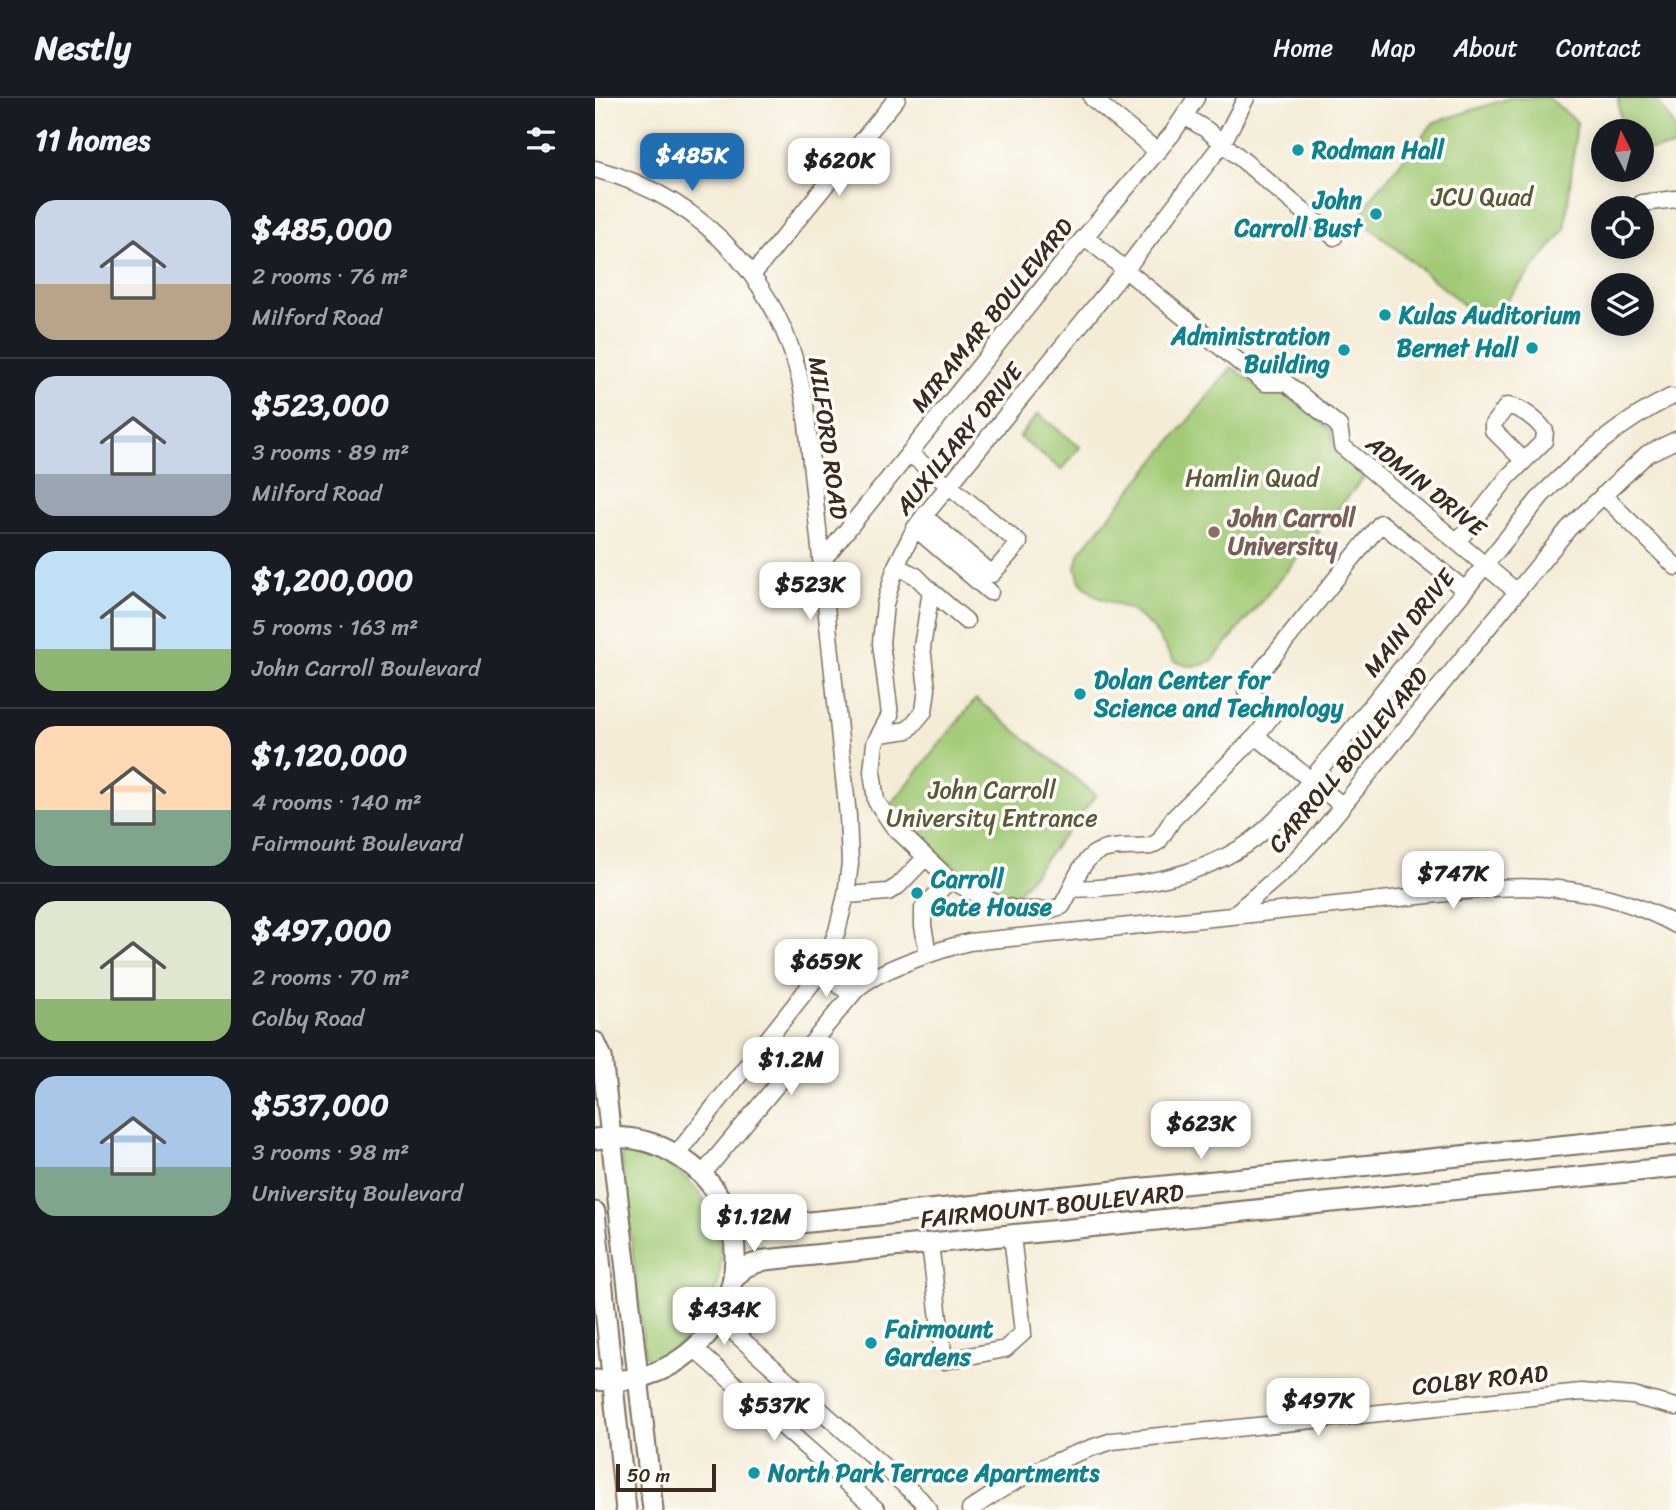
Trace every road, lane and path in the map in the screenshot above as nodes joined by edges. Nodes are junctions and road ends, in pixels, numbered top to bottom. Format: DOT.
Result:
graph roads {
  1 [pos="897,98"];
  2 [pos="1092,98"];
  3 [pos="1196,98"];
  4 [pos="1246,98"];
  5 [pos="1184,116"];
  6 [pos="1222,144"];
  7 [pos="1158,152"];
  8 [pos="595,169"];
  9 [pos="1676,199"];
  10 [pos="1654,202"];
  11 [pos="1085,237"];
  12 [pos="1334,237"];
  13 [pos="1125,270"];
  14 [pos="753,274"];
  15 [pos="1671,397"];
  16 [pos="1676,440"];
  17 [pos="909,453"];
  18 [pos="1524,461"];
  19 [pos="949,486"];
  20 [pos="1603,495"];
  21 [pos="920,522"];
  22 [pos="1458,541"];
  23 [pos="822,561"];
  24 [pos="1486,564"];
  25 [pos="896,566"];
  26 [pos="1676,566"];
  27 [pos="1465,590"];
  28 [pos="931,591"];
  29 [pos="990,592"];
  30 [pos="1517,592"];
  31 [pos="966,621"];
  32 [pos="880,734"];
  33 [pos="1256,736"];
  34 [pos="1311,780"];
  35 [pos="1343,806"];
  36 [pos="926,858"];
  37 [pos="950,880"];
  38 [pos="1071,889"];
  39 [pos="846,895"];
  40 [pos="1232,916"];
  41 [pos="1676,925"];
  42 [pos="928,954"];
  43 [pos="820,973"];
  44 [pos="852,995"];
  45 [pos="595,1042"];
  46 [pos="1676,1133"];
  47 [pos="603,1138"];
  48 [pos="676,1155"];
  49 [pos="1676,1167"];
  50 [pos="701,1175"];
  51 [pos="595,1212"];
  52 [pos="731,1230"];
  53 [pos="1012,1235"];
  54 [pos="930,1243"];
  55 [pos="733,1281"];
  56 [pos="719,1319"];
  57 [pos="695,1349"];
  58 [pos="639,1379"];
  59 [pos="604,1381"];
  60 [pos="1676,1407"];
  61 [pos="627,1510"];
  62 [pos="653,1510"];
  63 [pos="877,1510"];
  64 [pos="929,1510"];
  65 [pos="970,1510"];
  1 -- 14 [label="street"];
  2 -- 7 [label="street"];
  3 -- 5 [label="street, MIRAMAR BOULEVARD"];
  4 -- 6 [label="street, AUXILIARY DRIVE"];
  5 -- 6 [label="street"];
  5 -- 7 [label="street, MIRAMAR BOULEVARD"];
  6 -- 12 [label="street"];
  6 -- 13 [label="street, AUXILIARY DRIVE"];
  7 -- 11 [label="street, MIRAMAR BOULEVARD"];
  8 -- 14 [label="street, MILFORD ROAD"];
  9 -- 10 [label="street"];
  11 -- 13 [label="street, ADMIN DRIVE"];
  11 -- 17 [label="street, MIRAMAR BOULEVARD"];
  13 -- 19 [label="street, AUXILIARY DRIVE"];
  13 -- 22 [label="street, ADMIN DRIVE"];
  14 -- 23 [label="street, MILFORD ROAD"];
  15 -- 24 [label="street, MAIN DRIVE"];
  16 -- 20 [label="street, CARROLL BOULEVARD"];
  17 -- 19 [label="street"];
  17 -- 23 [label="street, MIRAMAR BOULEVARD"];
  18 -- 22 [label="street"];
  19 -- 21 [label="street, AUXILIARY DRIVE"];
  19 -- 21 [label="street"];
  20 -- 26 [label="street"];
  20 -- 30 [label="street, CARROLL BOULEVARD"];
  21 -- 25 [label="street, AUXILIARY DRIVE"];
  21 -- 29 [label="street"];
  22 -- 24 [label="street, ADMIN DRIVE"];
  23 -- 39 [label="street, MILFORD ROAD"];
  24 -- 27 [label="street, MAIN DRIVE"];
  24 -- 30 [label="street, ADMIN DRIVE"];
  25 -- 28 [label="street"];
  25 -- 32 [label="street, AUXILIARY DRIVE"];
  27 -- 33 [label="street"];
  27 -- 34 [label="street, MAIN DRIVE"];
  28 -- 31 [label="street"];
  28 -- 32 [label="street"];
  30 -- 35 [label="street, CARROLL BOULEVARD"];
  32 -- 36 [label="street, AUXILIARY DRIVE"];
  33 -- 34 [label="street"];
  33 -- 38 [label="street"];
  34 -- 35 [label="street"];
  34 -- 38 [label="street, MAIN DRIVE"];
  35 -- 40 [label="street, CARROLL BOULEVARD"];
  36 -- 37 [label="street, AUXILIARY DRIVE"];
  36 -- 39 [label="street"];
  37 -- 38 [label="street"];
  37 -- 42 [label="street"];
  39 -- 43 [label="street, MILFORD ROAD"];
  40 -- 41 [label="street"];
  40 -- 42 [label="street"];
  42 -- 44 [label="street"];
  43 -- 44 [label="street"];
  43 -- 48 [label="street, MILFORD ROAD"];
  44 -- 50 [label="street"];
  45 -- 47 [label="main road"];
  46 -- 52 [label="main road, FAIRMOUNT BOULEVARD"];
  47 -- 48 [label="main road"];
  47 -- 58 [label="main road"];
  48 -- 50 [label="main road"];
  49 -- 53 [label="main road, FAIRMOUNT BOULEVARD"];
  50 -- 52 [label="main road"];
  51 -- 59 [label="main road"];
  52 -- 55 [label="main road"];
  53 -- 54 [label="main road, FAIRMOUNT BOULEVARD"];
  53 -- 54 [label="street"];
  54 -- 55 [label="main road, FAIRMOUNT BOULEVARD"];
  55 -- 56 [label="main road"];
  56 -- 57 [label="main road"];
  56 -- 64 [label="street"];
  57 -- 58 [label="main road"];
  57 -- 63 [label="street"];
  58 -- 59 [label="main road"];
  58 -- 62 [label="main road"];
  59 -- 61 [label="main road"];
  60 -- 65 [label="street, COLBY ROAD"];
}
